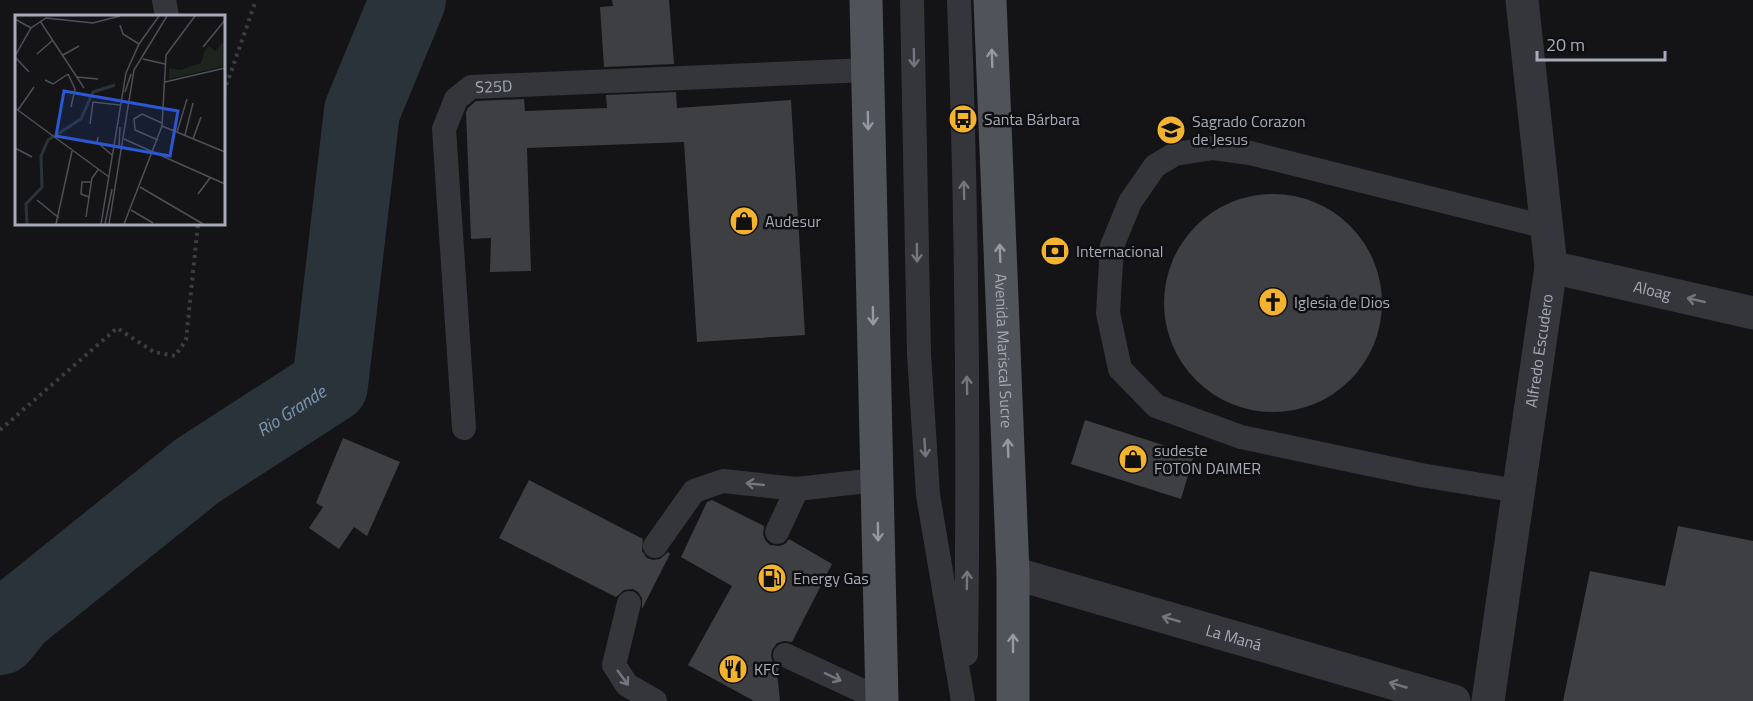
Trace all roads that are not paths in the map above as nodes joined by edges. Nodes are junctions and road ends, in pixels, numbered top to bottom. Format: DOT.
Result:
graph roads {
  1 [pos="164,0"];
  2 [pos="866,0"];
  3 [pos="912,0"];
  4 [pos="959,0"];
  5 [pos="990,0"];
  6 [pos="1522,0"];
  7 [pos="167,15"];
  8 [pos="867,70"];
  9 [pos="1546,227"];
  10 [pos="1551,267"];
  11 [pos="1753,313"];
  12 [pos="464,428"];
  13 [pos="876,480"];
  14 [pos="797,489"];
  15 [pos="1518,491"];
  16 [pos="777,532"];
  17 [pos="655,546"];
  18 [pos="1013,573"];
  19 [pos="629,603"];
  20 [pos="785,655"];
  21 [pos="882,700"];
  22 [pos="655,701"];
  23 [pos="964,701"];
  24 [pos="1013,701"];
  25 [pos="1454,701"];
  26 [pos="1488,701"];
  1 -- 7 [label="lane"];
  2 -- 8 [label="main road"];
  3 -- 23 [label="lane, one-way"];
  23 -- 4 [label="lane, one-way"];
  18 -- 5 [label="main road, Avenida Mariscal Sucre, one-way"];
  6 -- 9 [label="street, Alfredo Escudero"];
  8 -- 12 [label="lane, S25D"];
  8 -- 13 [label="main road, one-way"];
  9 -- 10 [label="street, Alfredo Escudero"];
  9 -- 15 [label="lane"];
  11 -- 10 [label="street, Aloag, one-way"];
  10 -- 15 [label="street, Alfredo Escudero"];
  13 -- 14 [label="lane"];
  13 -- 21 [label="main road, one-way"];
  14 -- 16 [label="lane"];
  14 -- 17 [label="lane, one-way"];
  15 -- 26 [label="street, Alfredo Escudero"];
  24 -- 18 [label="main road, Avenida Mariscal Sucre, one-way"];
  25 -- 18 [label="street, La Maná, one-way"];
  19 -- 22 [label="lane, one-way"];
  20 -- 21 [label="lane, one-way"];
}
